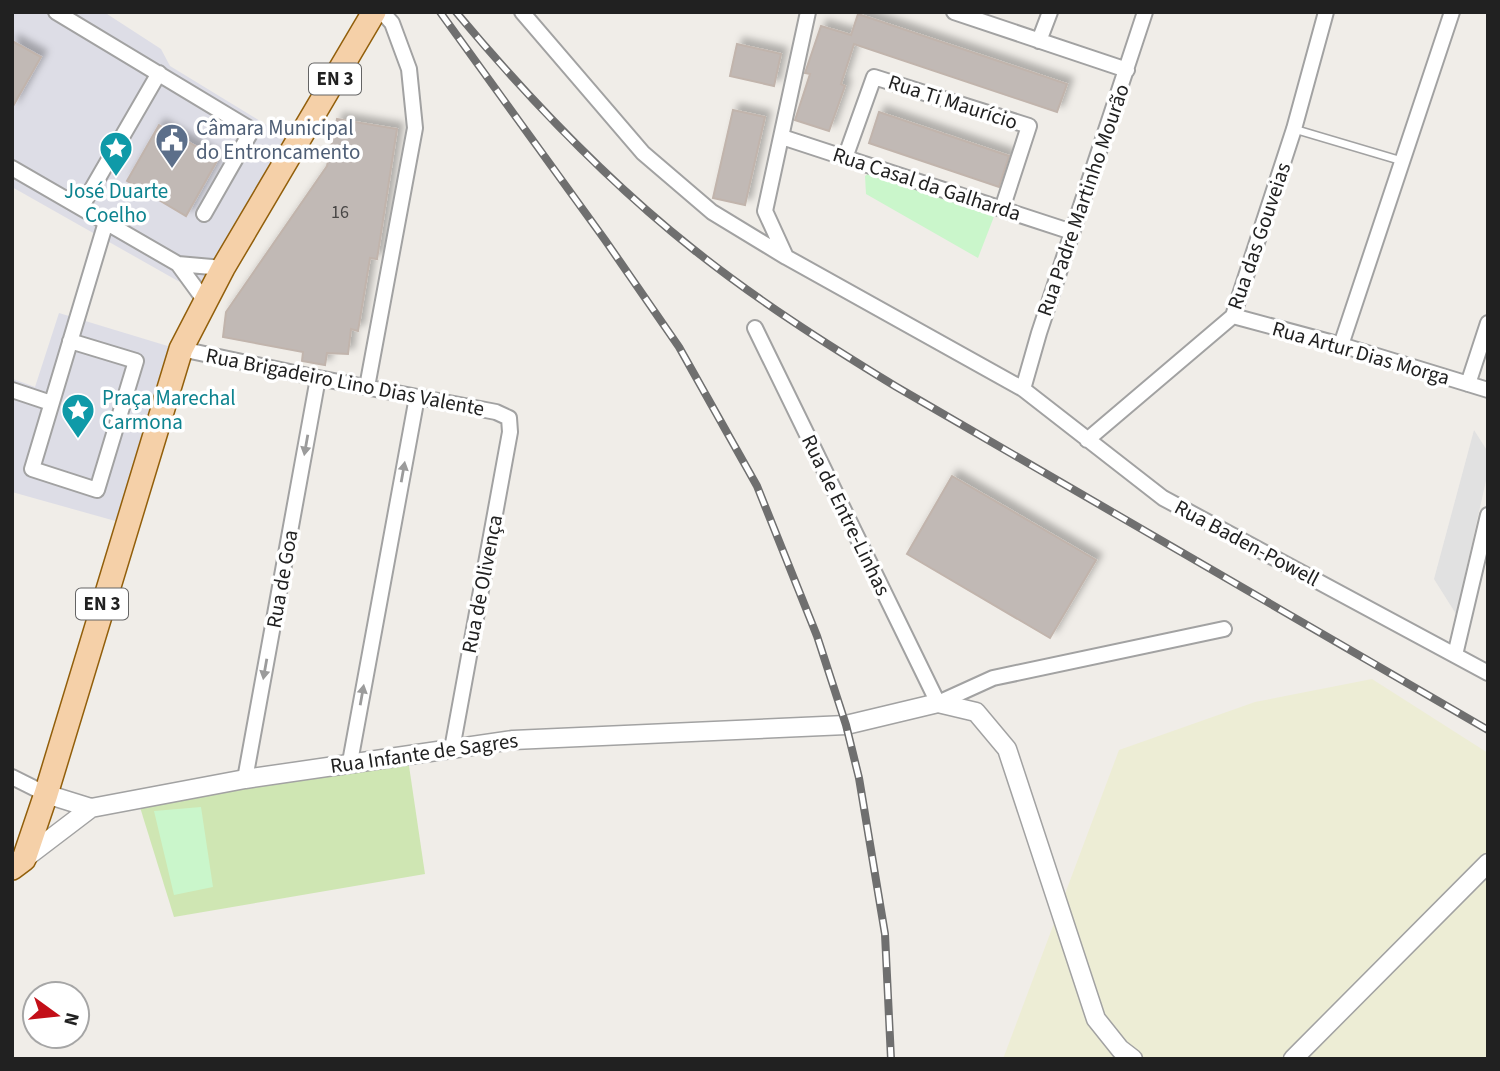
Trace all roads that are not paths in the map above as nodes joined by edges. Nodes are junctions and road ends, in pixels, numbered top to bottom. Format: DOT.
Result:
graph roads {
  1 [pos="56,12"];
  2 [pos="374,12"];
  3 [pos="382,12"];
  4 [pos="522,12"];
  5 [pos="808,12"];
  6 [pos="954,12"];
  7 [pos="1050,12"];
  8 [pos="1145,12"];
  9 [pos="1326,12"];
  10 [pos="1452,12"];
  11 [pos="73,16"];
  12 [pos="1040,41"];
  13 [pos="1126,70"];
  14 [pos="159,73"];
  15 [pos="1294,129"];
  16 [pos="782,137"];
  17 [pos="845,158"];
  18 [pos="1403,161"];
  19 [pos="12,168"];
  20 [pos="82,206"];
  21 [pos="1002,209"];
  22 [pos="204,214"];
  23 [pos="106,222"];
  24 [pos="1072,232"];
  25 [pos="786,257"];
  26 [pos="178,264"];
  27 [pos="223,268"];
  28 [pos="205,301"];
  29 [pos="1233,316"];
  30 [pos="1488,323"];
  31 [pos="755,328"];
  32 [pos="70,341"];
  33 [pos="1341,345"];
  34 [pos="181,349"];
  35 [pos="318,378"];
  36 [pos="1468,384"];
  37 [pos="367,387"];
  38 [pos="1023,389"];
  39 [pos="12,390"];
  40 [pos="1488,390"];
  41 [pos="417,397"];
  42 [pos="51,403"];
  43 [pos="509,418"];
  44 [pos="1087,440"];
  45 [pos="1488,514"];
  46 [pos="1224,629"];
  47 [pos="1455,655"];
  48 [pos="1488,673"];
  49 [pos="938,703"];
  50 [pos="452,749"];
  51 [pos="350,762"];
  52 [pos="12,777"];
  53 [pos="245,779"];
  54 [pos="46,794"];
  55 [pos="91,808"];
  56 [pos="1488,863"];
  57 [pos="18,864"];
  58 [pos="1133,1059"];
  59 [pos="1293,1059"];
  1 -- 11 [label="street"];
  2 -- 27 [label="main road, EN 3"];
  3 -- 37 [label="street"];
  4 -- 25 [label="street, Rua Baden-Powell"];
  5 -- 16 [label="street"];
  6 -- 12 [label="street"];
  7 -- 12 [label="street"];
  8 -- 13 [label="street, Rua Padre Martinho Mourão"];
  9 -- 15 [label="street, Rua das Gouveias"];
  10 -- 18 [label="street"];
  11 -- 14 [label="street"];
  12 -- 13 [label="street"];
  13 -- 24 [label="street, Rua Padre Martinho Mourão"];
  14 -- 20 [label="street"];
  14 -- 22 [label="street"];
  15 -- 18 [label="lane"];
  15 -- 29 [label="street, Rua das Gouveias"];
  16 -- 17 [label="street, Rua Casal da Galharda"];
  16 -- 25 [label="street"];
  17 -- 21 [label="street, Rua Casal da Galharda"];
  17 -- 21 [label="street, Rua Ti Maurício"];
  18 -- 33 [label="street"];
  19 -- 20 [label="street"];
  20 -- 23 [label="street"];
  21 -- 24 [label="street, Rua Casal da Galharda"];
  23 -- 26 [label="street"];
  23 -- 32 [label="street"];
  24 -- 38 [label="street, Rua Padre Martinho Mourão"];
  25 -- 38 [label="street, Rua Baden-Powell"];
  26 -- 27 [label="street"];
  26 -- 28 [label="street"];
  27 -- 28 [label="main road, EN 3"];
  28 -- 34 [label="main road, EN 3"];
  29 -- 33 [label="street, Rua Artur Dias Morga"];
  29 -- 44 [label="street, Rua das Gouveias"];
  30 -- 36 [label="street"];
  31 -- 49 [label="street, Rua de Entre-Linhas"];
  32 -- 42 [label="street"];
  32 -- 42 [label="street"];
  33 -- 36 [label="street, Rua Artur Dias Morga"];
  34 -- 35 [label="street, Rua Brigadeiro Lino Dias Valente"];
  34 -- 54 [label="main road, EN 3"];
  35 -- 37 [label="street, Rua Brigadeiro Lino Dias Valente"];
  35 -- 53 [label="street, Rua de Goa, one-way"];
  36 -- 40 [label="street, Rua Artur Dias Morga"];
  37 -- 41 [label="street, Rua Brigadeiro Lino Dias Valente"];
  38 -- 44 [label="street, Rua Baden-Powell"];
  39 -- 42 [label="street"];
  41 -- 43 [label="street, Rua Brigadeiro Lino Dias Valente"];
  51 -- 41 [label="street, one-way"];
  43 -- 50 [label="street, Rua de Olivença"];
  44 -- 47 [label="street, Rua Baden-Powell"];
  45 -- 47 [label="street"];
  46 -- 49 [label="street"];
  47 -- 48 [label="street, Rua Baden-Powell"];
  49 -- 50 [label="street, Rua Infante de Sagres"];
  49 -- 58 [label="street"];
  50 -- 51 [label="street, Rua Infante de Sagres"];
  51 -- 53 [label="street, Rua Infante de Sagres"];
  52 -- 54 [label="street, Rua Infante de Sagres"];
  53 -- 55 [label="street, Rua Infante de Sagres"];
  54 -- 55 [label="street, Rua Infante de Sagres"];
  54 -- 57 [label="main road, EN 3"];
  55 -- 57 [label="street"];
  56 -- 59 [label="street"];
}
